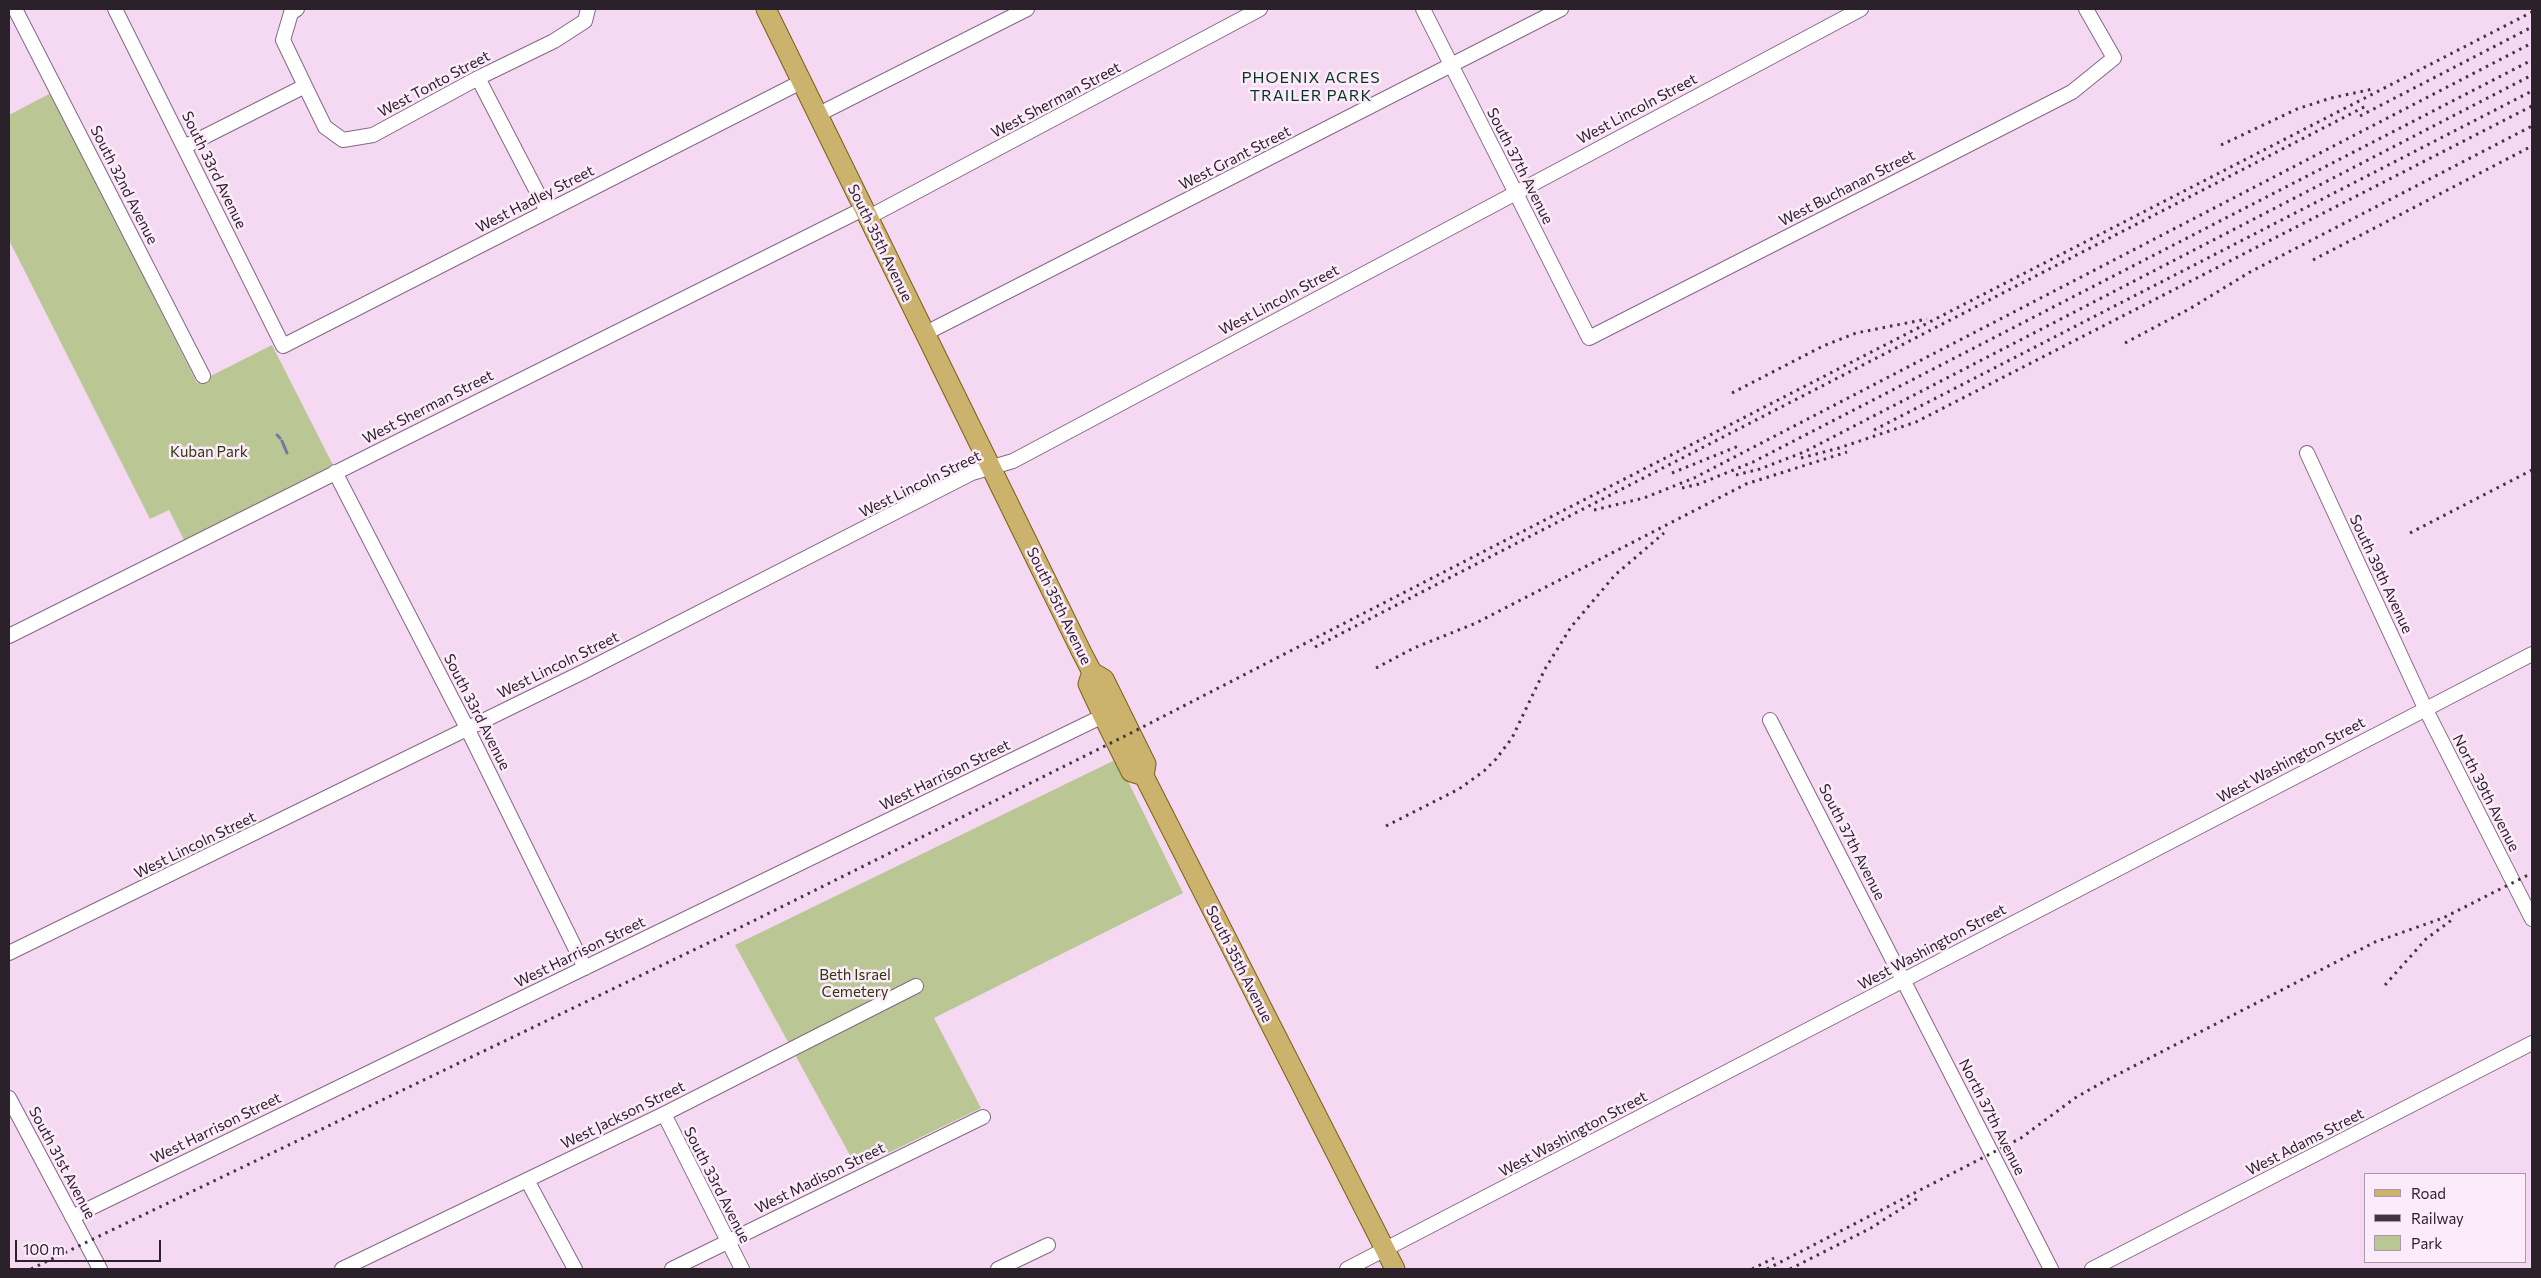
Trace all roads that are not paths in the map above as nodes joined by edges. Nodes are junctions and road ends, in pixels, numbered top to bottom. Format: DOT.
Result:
graph roads {
  1 [pos="15,9"];
  2 [pos="115,9"];
  3 [pos="297,9"];
  4 [pos="588,9"];
  5 [pos="766,9"];
  6 [pos="1027,9"];
  7 [pos="1260,9"];
  8 [pos="1423,9"];
  9 [pos="1560,9"];
  10 [pos="1861,9"];
  11 [pos="2086,9"];
  12 [pos="1451,65"];
  13 [pos="478,78"];
  14 [pos="802,82"];
  15 [pos="305,86"];
  16 [pos="817,115"];
  17 [pos="184,147"];
  18 [pos="1514,192"];
  19 [pos="547,211"];
  20 [pos="865,214"];
  21 [pos="924,334"];
  22 [pos="1589,338"];
  23 [pos="283,346"];
  24 [pos="203,376"];
  25 [pos="2307,453"];
  26 [pos="992,467"];
  27 [pos="335,472"];
  28 [pos="9,636"];
  29 [pos="2532,654"];
  30 [pos="1092,672"];
  31 [pos="2425,708"];
  32 [pos="1103,716"];
  33 [pos="1770,720"];
  34 [pos="467,728"];
  35 [pos="1144,776"];
  36 [pos="2532,919"];
  37 [pos="9,953"];
  38 [pos="585,968"];
  39 [pos="1904,979"];
  40 [pos="916,986"];
  41 [pos="2532,1043"];
  42 [pos="9,1098"];
  43 [pos="664,1114"];
  44 [pos="983,1117"];
  45 [pos="528,1180"];
  46 [pos="72,1217"];
  47 [pos="727,1242"];
  48 [pos="1048,1245"];
  49 [pos="1385,1250"];
  50 [pos="100,1269"];
  51 [pos="342,1269"];
  52 [pos="575,1269"];
  53 [pos="672,1269"];
  54 [pos="742,1269"];
  55 [pos="998,1269"];
  56 [pos="1347,1269"];
  57 [pos="1395,1269"];
  58 [pos="2051,1269"];
  59 [pos="2092,1269"];
  1 -- 24 [label="street, South 32nd Avenue"];
  2 -- 17 [label="street, South 33rd Avenue"];
  3 -- 15 [label="street, West Tonto Street"];
  4 -- 13 [label="street, West Tonto Street"];
  5 -- 14 [label="main road, South 35th Avenue"];
  6 -- 16 [label="street"];
  7 -- 20 [label="street, West Sherman Street"];
  8 -- 12 [label="street, South 37th Avenue"];
  9 -- 12 [label="street, West Grant Street"];
  10 -- 18 [label="street, West Lincoln Street"];
  11 -- 22 [label="street, West Buchanan Street"];
  12 -- 18 [label="street, South 37th Avenue"];
  12 -- 21 [label="street, West Grant Street"];
  13 -- 15 [label="street, West Tonto Street"];
  13 -- 19 [label="street"];
  14 -- 16 [label="main road, South 35th Avenue"];
  14 -- 19 [label="street, West Hadley Street"];
  15 -- 17 [label="street"];
  16 -- 20 [label="main road, South 35th Avenue"];
  17 -- 23 [label="street, South 33rd Avenue"];
  18 -- 22 [label="street, South 37th Avenue"];
  18 -- 26 [label="street, West Lincoln Street"];
  19 -- 23 [label="street, West Hadley Street"];
  20 -- 21 [label="main road, South 35th Avenue"];
  20 -- 27 [label="street, West Sherman Street"];
  21 -- 26 [label="main road, South 35th Avenue"];
  25 -- 31 [label="street, South 39th Avenue"];
  26 -- 30 [label="main road, South 35th Avenue"];
  26 -- 34 [label="street, West Lincoln Street"];
  27 -- 28 [label="street, West Sherman Street"];
  27 -- 34 [label="street, South 33rd Avenue"];
  29 -- 31 [label="street, West Washington Street"];
  30 -- 32 [label="main road"];
  30 -- 35 [label="main road, South 35th Avenue"];
  31 -- 36 [label="street, North 39th Avenue"];
  31 -- 39 [label="street, West Washington Street"];
  32 -- 35 [label="main road"];
  32 -- 38 [label="street, West Harrison Street"];
  33 -- 39 [label="street, South 37th Avenue"];
  34 -- 37 [label="street, West Lincoln Street"];
  34 -- 38 [label="street, South 33rd Avenue"];
  35 -- 49 [label="main road, South 35th Avenue"];
  38 -- 46 [label="street, West Harrison Street"];
  39 -- 49 [label="street, West Washington Street"];
  39 -- 58 [label="street, North 37th Avenue"];
  40 -- 43 [label="street, West Jackson Street"];
  41 -- 59 [label="street, West Adams Street"];
  42 -- 46 [label="street, South 31st Avenue"];
  43 -- 45 [label="street, West Jackson Street"];
  43 -- 47 [label="street, South 33rd Avenue"];
  44 -- 47 [label="street, West Madison Street"];
  45 -- 51 [label="street, West Jackson Street"];
  45 -- 52 [label="street"];
  46 -- 50 [label="street, South 31st Avenue"];
  47 -- 53 [label="street, West Madison Street"];
  47 -- 54 [label="street, South 33rd Avenue"];
  48 -- 55 [label="street"];
  49 -- 56 [label="street, West Washington Street"];
  49 -- 57 [label="main road, South 35th Avenue"];
}
